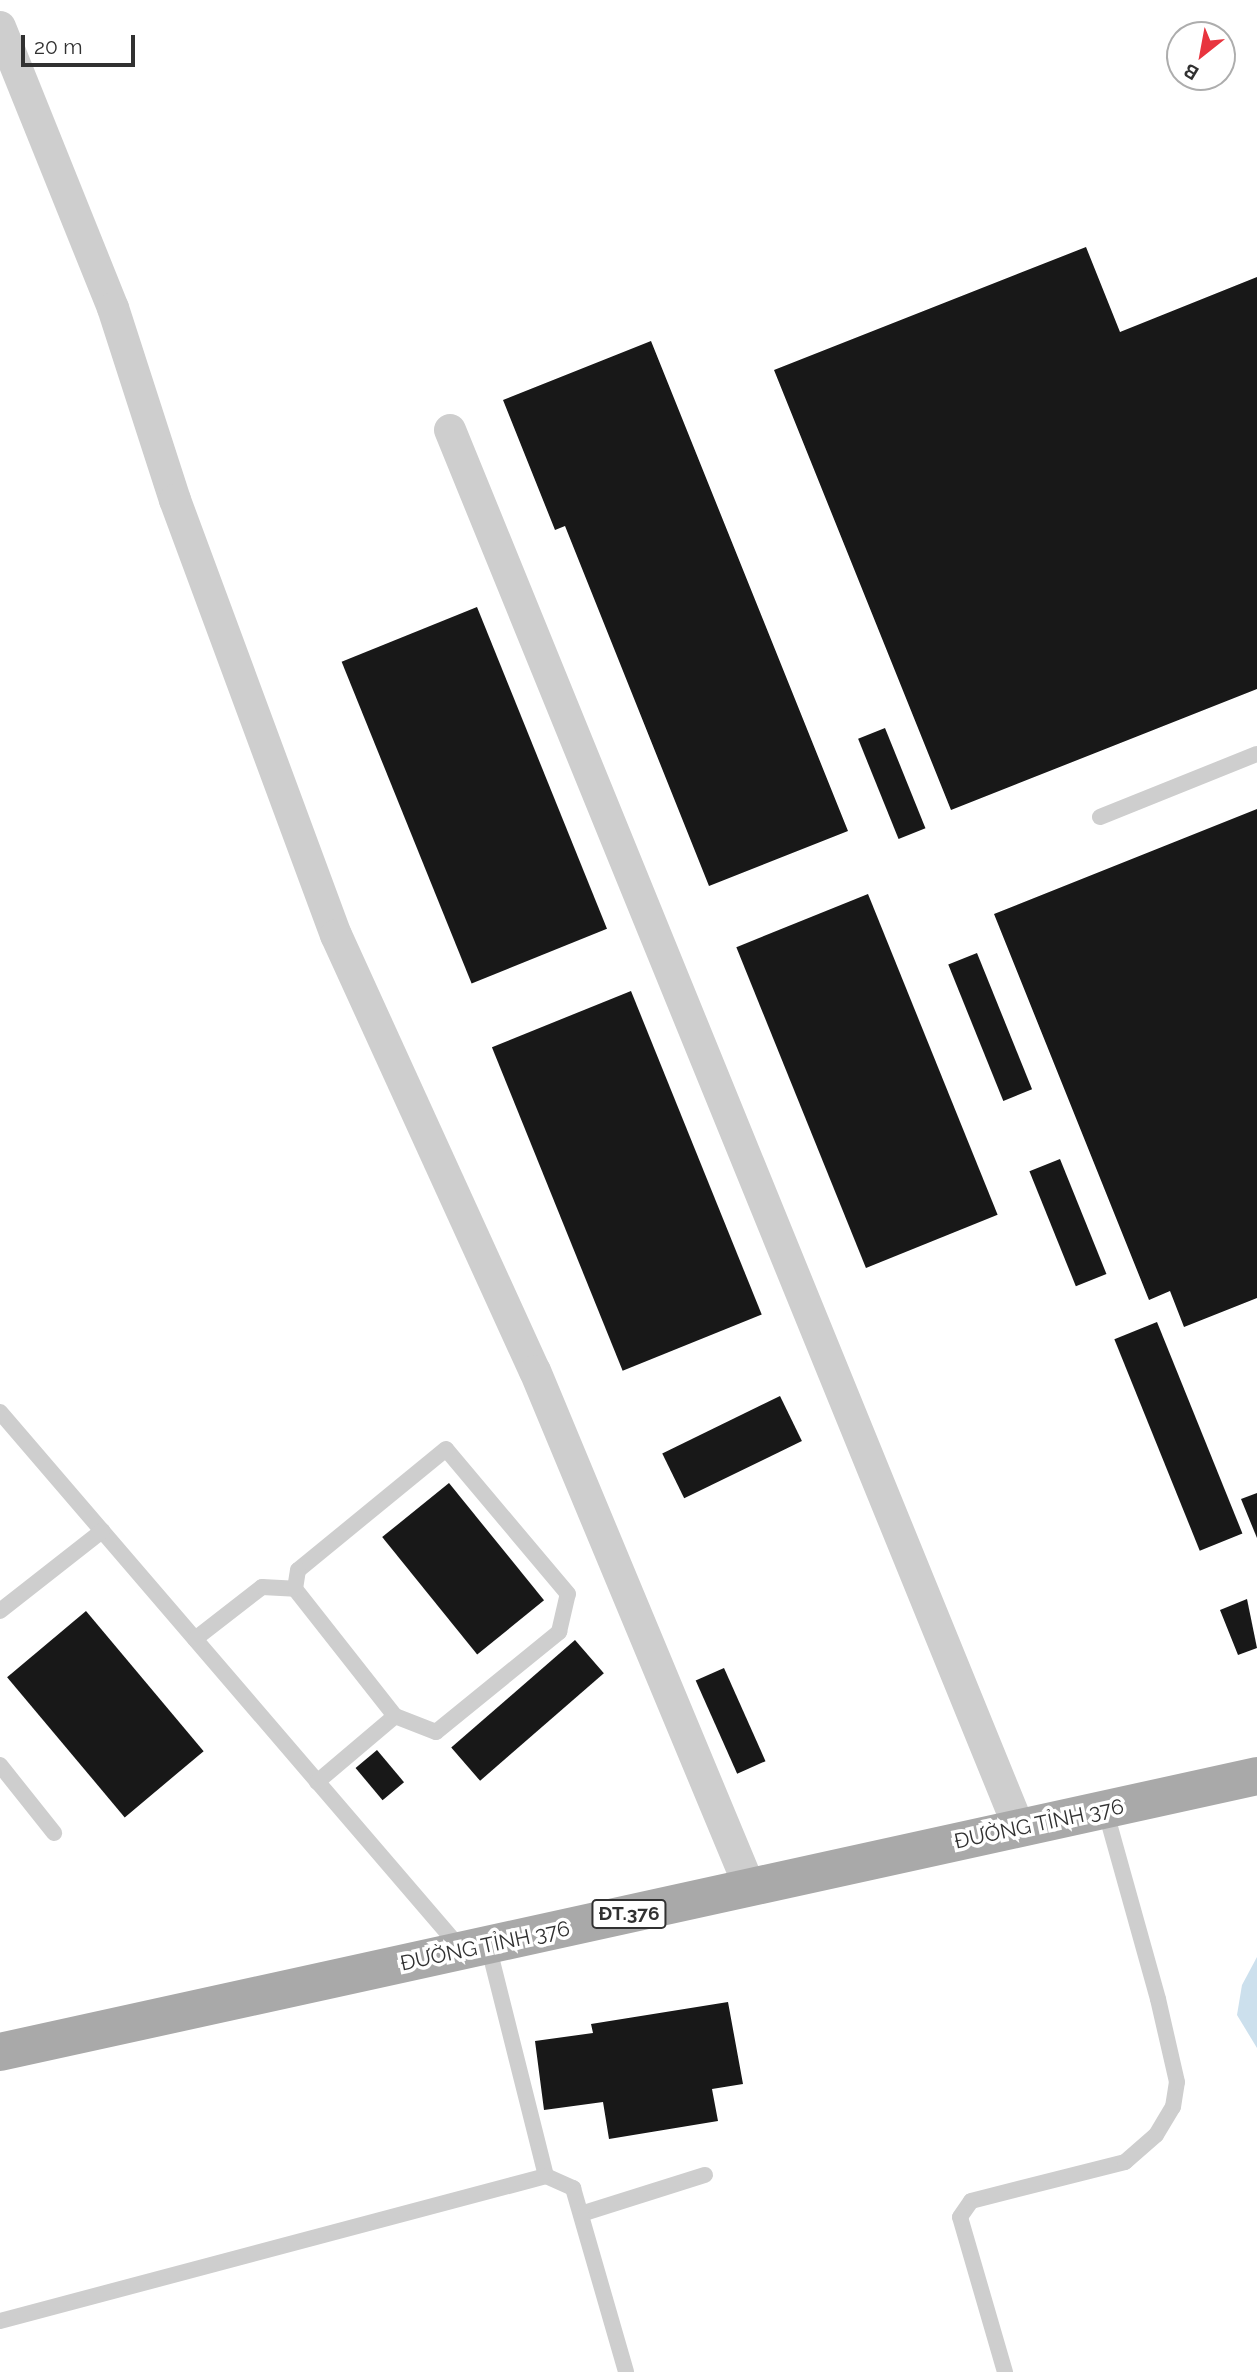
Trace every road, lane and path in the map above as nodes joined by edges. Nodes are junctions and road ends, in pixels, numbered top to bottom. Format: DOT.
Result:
graph roads {
  1 [pos="0,27"];
  2 [pos="450,430"];
  3 [pos="1257,754"];
  4 [pos="1100,817"];
  5 [pos="0,1412"];
  6 [pos="102,1531"];
  7 [pos="295,1589"];
  8 [pos="0,1611"];
  9 [pos="195,1639"];
  10 [pos="395,1717"];
  11 [pos="0,1765"];
  12 [pos="1257,1776"];
  13 [pos="317,1782"];
  14 [pos="1105,1809"];
  15 [pos="1019,1828"];
  16 [pos="54,1833"];
  17 [pos="750,1888"];
  18 [pos="475,1948"];
  19 [pos="0,2053"];
  20 [pos="705,2175"];
  21 [pos="546,2176"];
  22 [pos="581,2214"];
  23 [pos="0,2321"];
  24 [pos="626,2372"];
  25 [pos="1005,2372"];
  1 -- 17 [label="street"];
  2 -- 15 [label="street"];
  3 -- 4 [label="lane"];
  5 -- 6 [label="lane"];
  6 -- 8 [label="lane"];
  6 -- 9 [label="lane"];
  7 -- 9 [label="lane"];
  7 -- 10 [label="lane"];
  7 -- 10 [label="lane"];
  9 -- 13 [label="lane"];
  10 -- 13 [label="lane"];
  11 -- 16 [label="lane"];
  12 -- 14 [label="main road, ĐƯỜNG TỈNH 376 / ĐT.376"];
  13 -- 18 [label="lane"];
  14 -- 15 [label="main road, ĐƯỜNG TỈNH 376 / ĐT.376"];
  14 -- 25 [label="lane"];
  15 -- 17 [label="main road, ĐƯỜNG TỈNH 376 / ĐT.376"];
  17 -- 18 [label="main road, ĐƯỜNG TỈNH 376 / ĐT.376"];
  18 -- 19 [label="main road, ĐƯỜNG TỈNH 376 / ĐT.376"];
  18 -- 21 [label="lane"];
  20 -- 22 [label="lane"];
  21 -- 22 [label="lane"];
  21 -- 23 [label="lane"];
  22 -- 24 [label="lane"];
}
